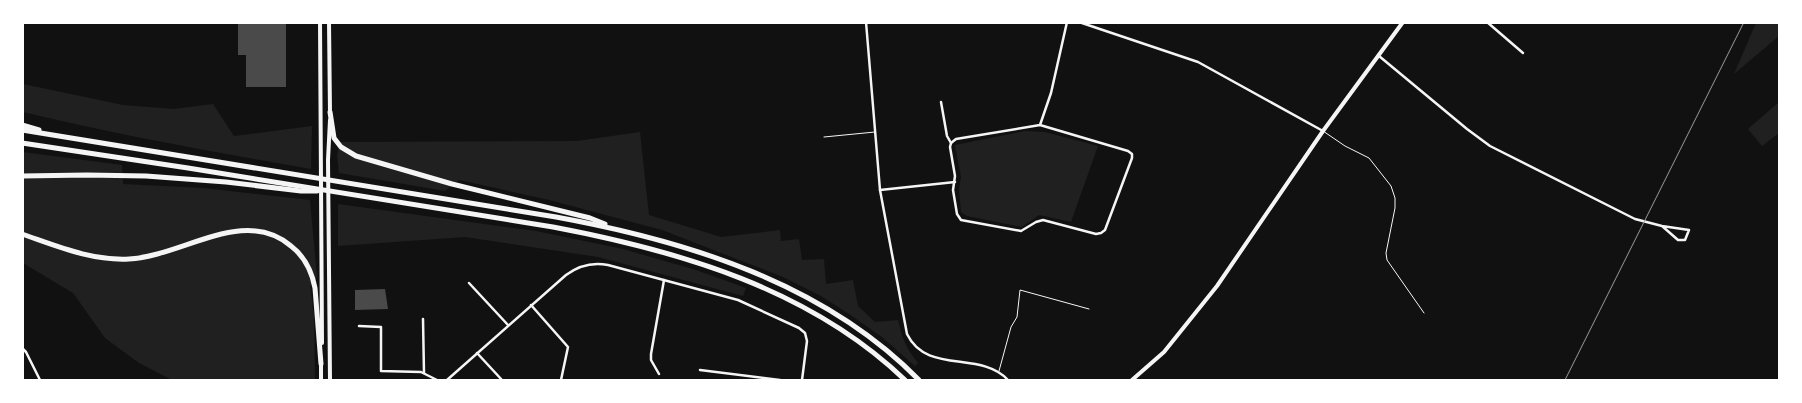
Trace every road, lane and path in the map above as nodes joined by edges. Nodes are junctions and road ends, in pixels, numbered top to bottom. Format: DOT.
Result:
graph roads {
  1 [pos="320,22"];
  2 [pos="329,22"];
  3 [pos="866,22"];
  4 [pos="1067,22"];
  5 [pos="1079,22"];
  6 [pos="1403,22"];
  7 [pos="1487,22"];
  8 [pos="1523,53"];
  9 [pos="1379,56"];
  10 [pos="941,102"];
  11 [pos="330,112"];
  12 [pos="22,125"];
  13 [pos="1040,125"];
  14 [pos="22,130"];
  15 [pos="1323,131"];
  16 [pos="876,132"];
  17 [pos="56,135"];
  18 [pos="824,137"];
  19 [pos="22,143"];
  20 [pos="951,143"];
  21 [pos="22,176"];
  22 [pos="955,182"];
  23 [pos="322,190"];
  24 [pos="880,190"];
  25 [pos="1662,226"];
  26 [pos="614,229"];
  27 [pos="22,234"];
  28 [pos="664,280"];
  29 [pos="469,283"];
  30 [pos="531,305"];
  31 [pos="1089,309"];
  32 [pos="1424,313"];
  33 [pos="423,319"];
  34 [pos="508,325"];
  35 [pos="359,326"];
  36 [pos="23,349"];
  37 [pos="477,353"];
  38 [pos="321,364"];
  39 [pos="700,370"];
  40 [pos="998,372"];
  41 [pos="424,373"];
  42 [pos="659,374"];
  43 [pos="40,380"];
  44 [pos="321,380"];
  45 [pos="330,380"];
  46 [pos="437,380"];
  47 [pos="447,380"];
  48 [pos="502,380"];
  49 [pos="561,380"];
  50 [pos="780,380"];
  51 [pos="802,380"];
  52 [pos="905,380"];
  53 [pos="920,380"];
  54 [pos="1008,380"];
  55 [pos="1132,380"];
  1 -- 38 [label="main road"];
  2 -- 11 [label="main road"];
  3 -- 16 [label="street"];
  4 -- 13 [label="street"];
  5 -- 15 [label="street"];
  6 -- 9 [label="main road"];
  7 -- 8 [label="street"];
  9 -- 15 [label="main road"];
  9 -- 25 [label="street"];
  10 -- 20 [label="street"];
  11 -- 26 [label="highway"];
  11 -- 45 [label="main road"];
  12 -- 17 [label="highway"];
  13 -- 20 [label="street"];
  13 -- 22 [label="street"];
  14 -- 17 [label="highway"];
  15 -- 32 [label="lane"];
  15 -- 55 [label="main road"];
  16 -- 18 [label="lane"];
  16 -- 24 [label="street"];
  17 -- 26 [label="highway"];
  19 -- 23 [label="highway"];
  20 -- 22 [label="street"];
  21 -- 23 [label="highway"];
  22 -- 24 [label="street"];
  23 -- 52 [label="highway"];
  24 -- 40 [label="street"];
  25 -- 25 [label="street"];
  26 -- 53 [label="highway"];
  27 -- 38 [label="highway"];
  28 -- 30 [label="street"];
  28 -- 42 [label="street"];
  28 -- 51 [label="street"];
  29 -- 34 [label="street"];
  30 -- 34 [label="street"];
  30 -- 49 [label="street"];
  31 -- 40 [label="lane"];
  33 -- 41 [label="street"];
  34 -- 37 [label="street"];
  35 -- 41 [label="street"];
  36 -- 43 [label="street"];
  37 -- 47 [label="street"];
  37 -- 48 [label="street"];
  38 -- 44 [label="main road"];
  39 -- 50 [label="street"];
  40 -- 54 [label="street"];
  41 -- 46 [label="street"];
}
